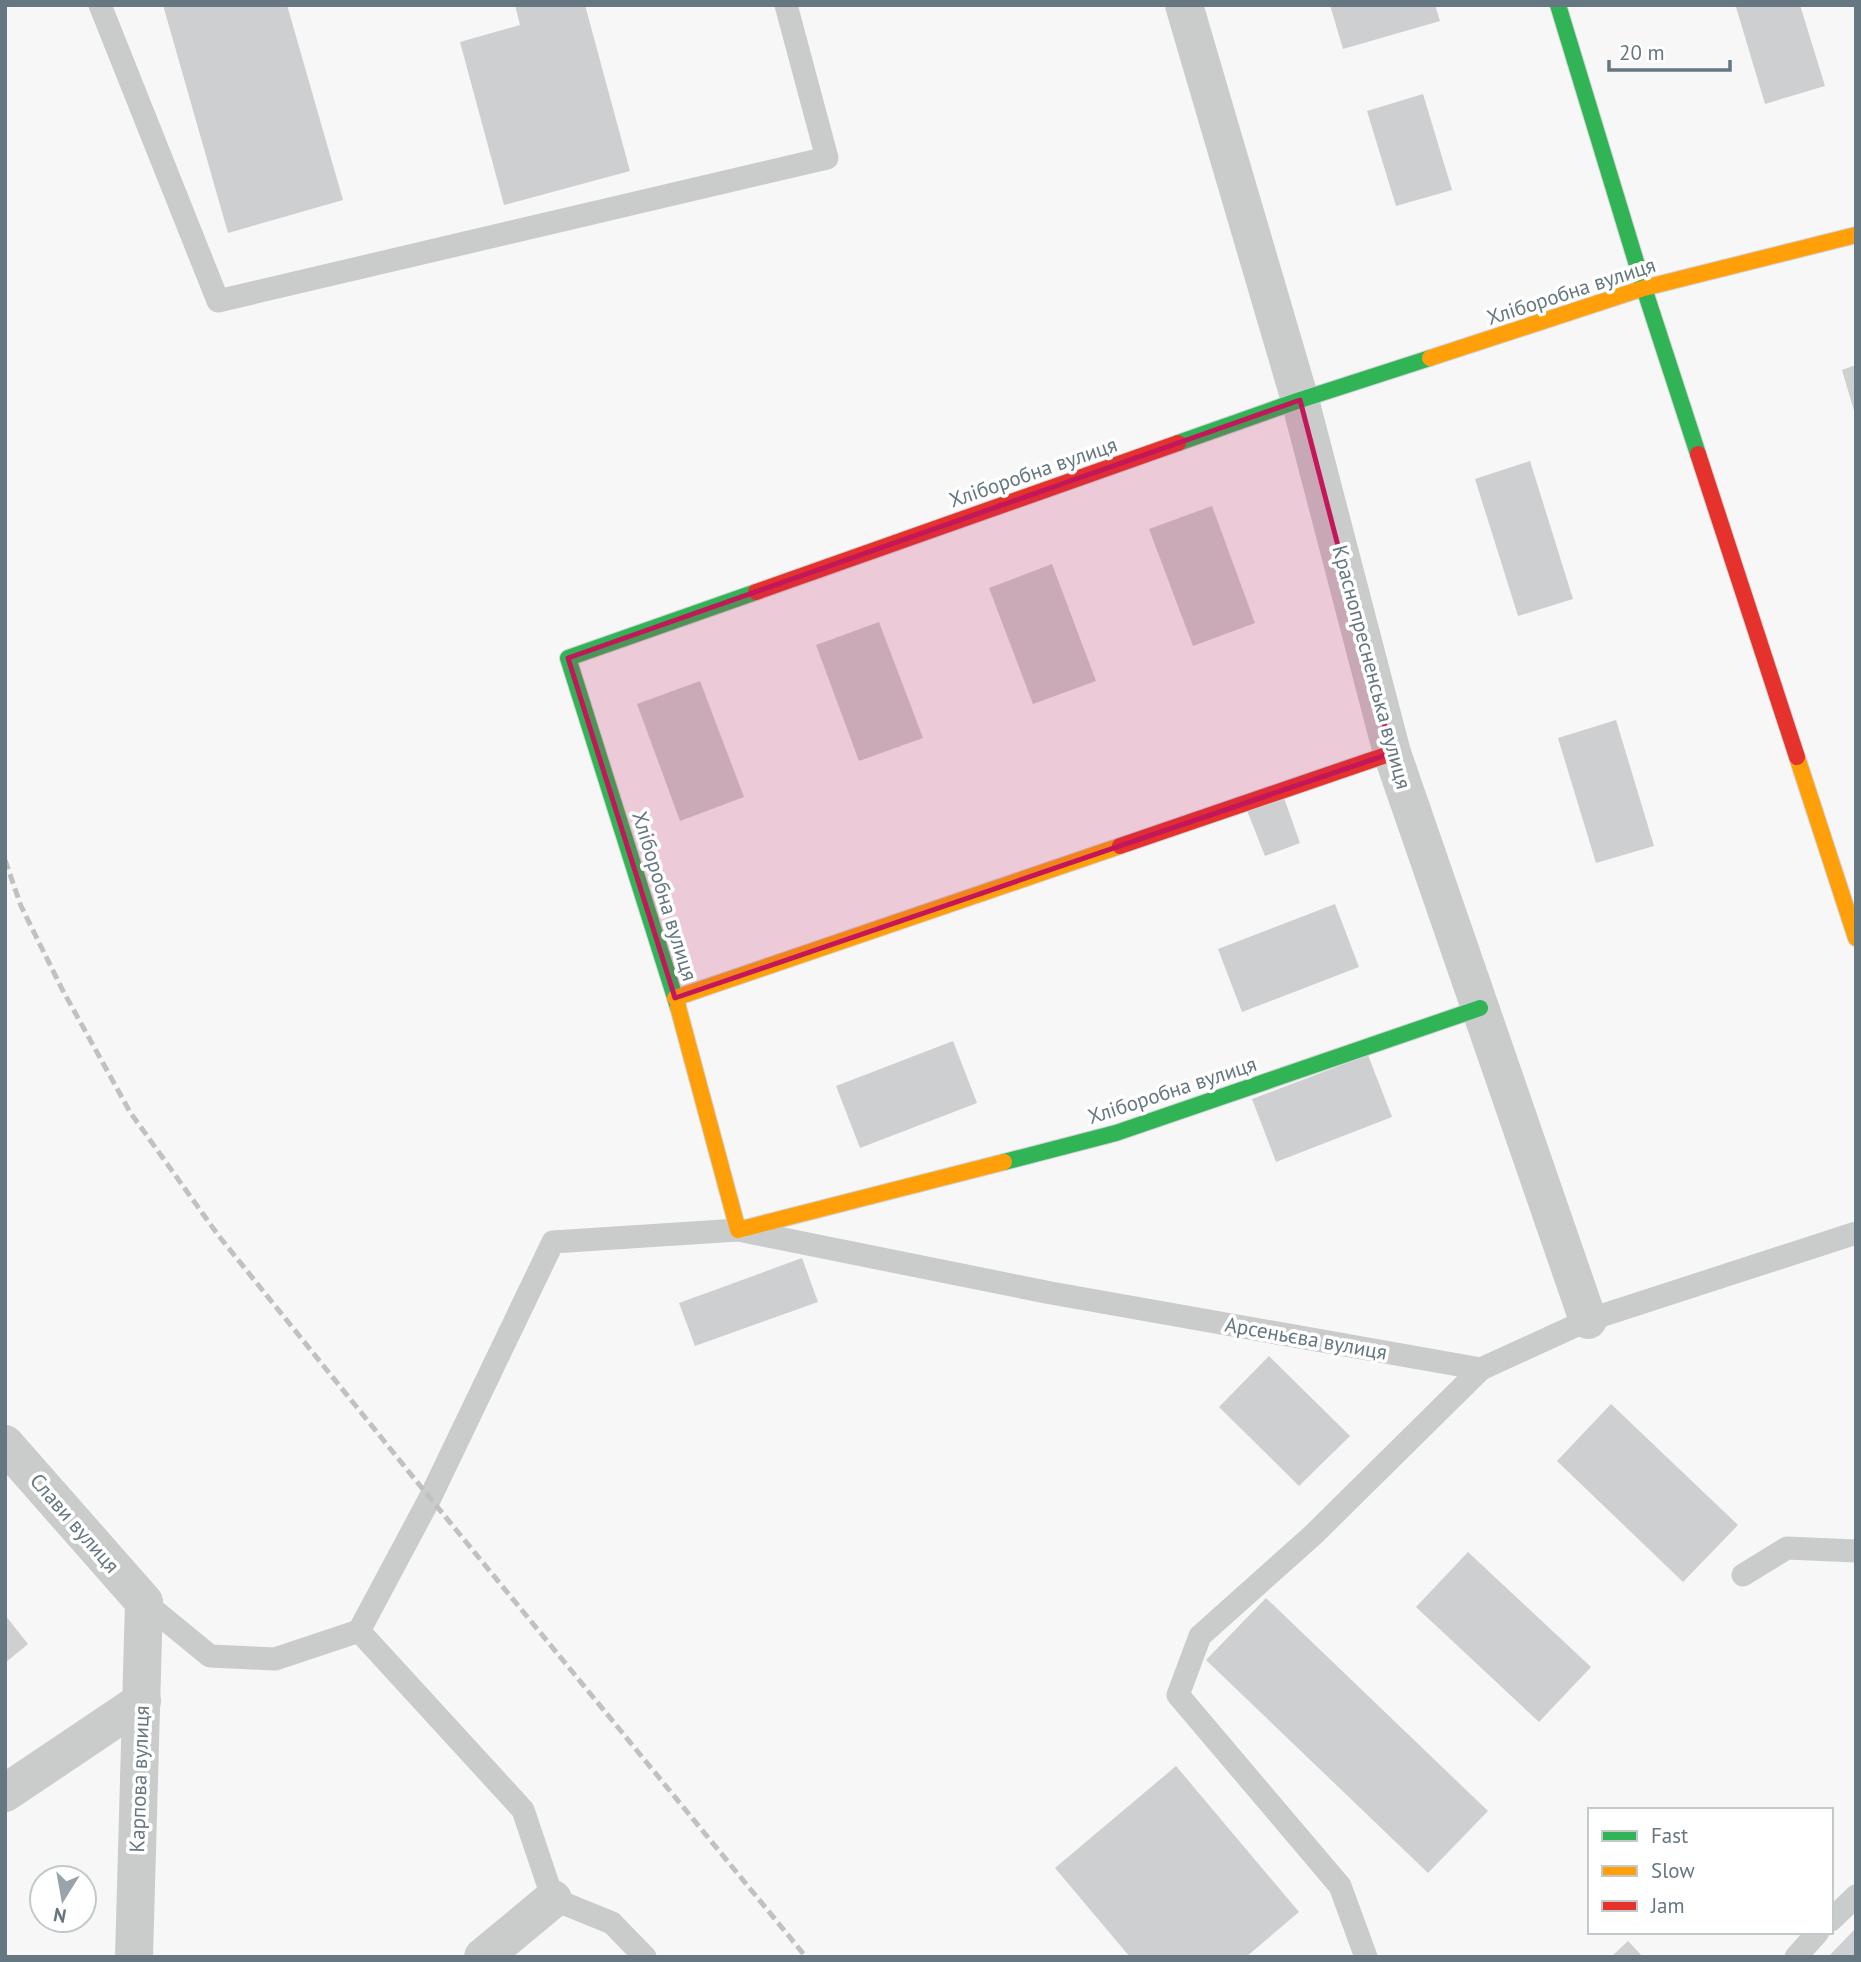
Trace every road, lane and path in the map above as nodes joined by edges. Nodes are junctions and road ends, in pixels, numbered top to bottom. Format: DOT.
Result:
graph roads {
  1 [pos="100,5"];
  2 [pos="786,5"];
  3 [pos="1184,5"];
  4 [pos="1558,5"];
  5 [pos="1856,235"];
  6 [pos="1644,288"];
  7 [pos="1300,400"];
  8 [pos="1392,753"];
  9 [pos="1856,938"];
  10 [pos="674,998"];
  11 [pos="1480,1008"];
  12 [pos="738,1230"];
  13 [pos="1856,1233"];
  14 [pos="1588,1320"];
  15 [pos="1481,1369"];
  16 [pos="5,1444"];
  17 [pos="1856,1551"];
  18 [pos="1743,1575"];
  19 [pos="144,1602"];
  20 [pos="359,1631"];
  21 [pos="142,1701"];
  22 [pos="5,1793"];
  23 [pos="1856,1896"];
  24 [pos="553,1899"];
  25 [pos="1833,1918"];
  26 [pos="1816,1934"];
  27 [pos="134,1957"];
  28 [pos="483,1957"];
  29 [pos="645,1957"];
  30 [pos="1366,1957"];
  31 [pos="1796,1957"];
  1 -- 2 [label="lane"];
  3 -- 7 [label="street, Краснопресненська вулиця"];
  4 -- 6 [label="street"];
  5 -- 6 [label="street, Хліборобна вулиця"];
  6 -- 7 [label="street, Хліборобна вулиця"];
  6 -- 9 [label="street"];
  7 -- 8 [label="street, Краснопресненська вулиця"];
  7 -- 10 [label="street, Хліборобна вулиця"];
  8 -- 10 [label="street, Хліборобна вулиця"];
  8 -- 11 [label="street, Краснопресненська вулиця"];
  10 -- 12 [label="street, Хліборобна вулиця"];
  11 -- 12 [label="street, Хліборобна вулиця"];
  11 -- 14 [label="street, Краснопресненська вулиця"];
  12 -- 15 [label="lane, Арсеньєва вулиця"];
  12 -- 20 [label="lane, Арсеньєва вулиця"];
  13 -- 14 [label="lane"];
  14 -- 15 [label="lane"];
  15 -- 30 [label="lane"];
  16 -- 19 [label="street, Слави вулиця"];
  17 -- 18 [label="lane"];
  19 -- 20 [label="lane"];
  19 -- 21 [label="street, Карпова вулиця"];
  20 -- 24 [label="lane"];
  21 -- 22 [label="street"];
  21 -- 27 [label="street, Карпова вулиця"];
  23 -- 25 [label="lane"];
  24 -- 28 [label="street"];
  24 -- 29 [label="lane"];
  26 -- 31 [label="lane"];
}
